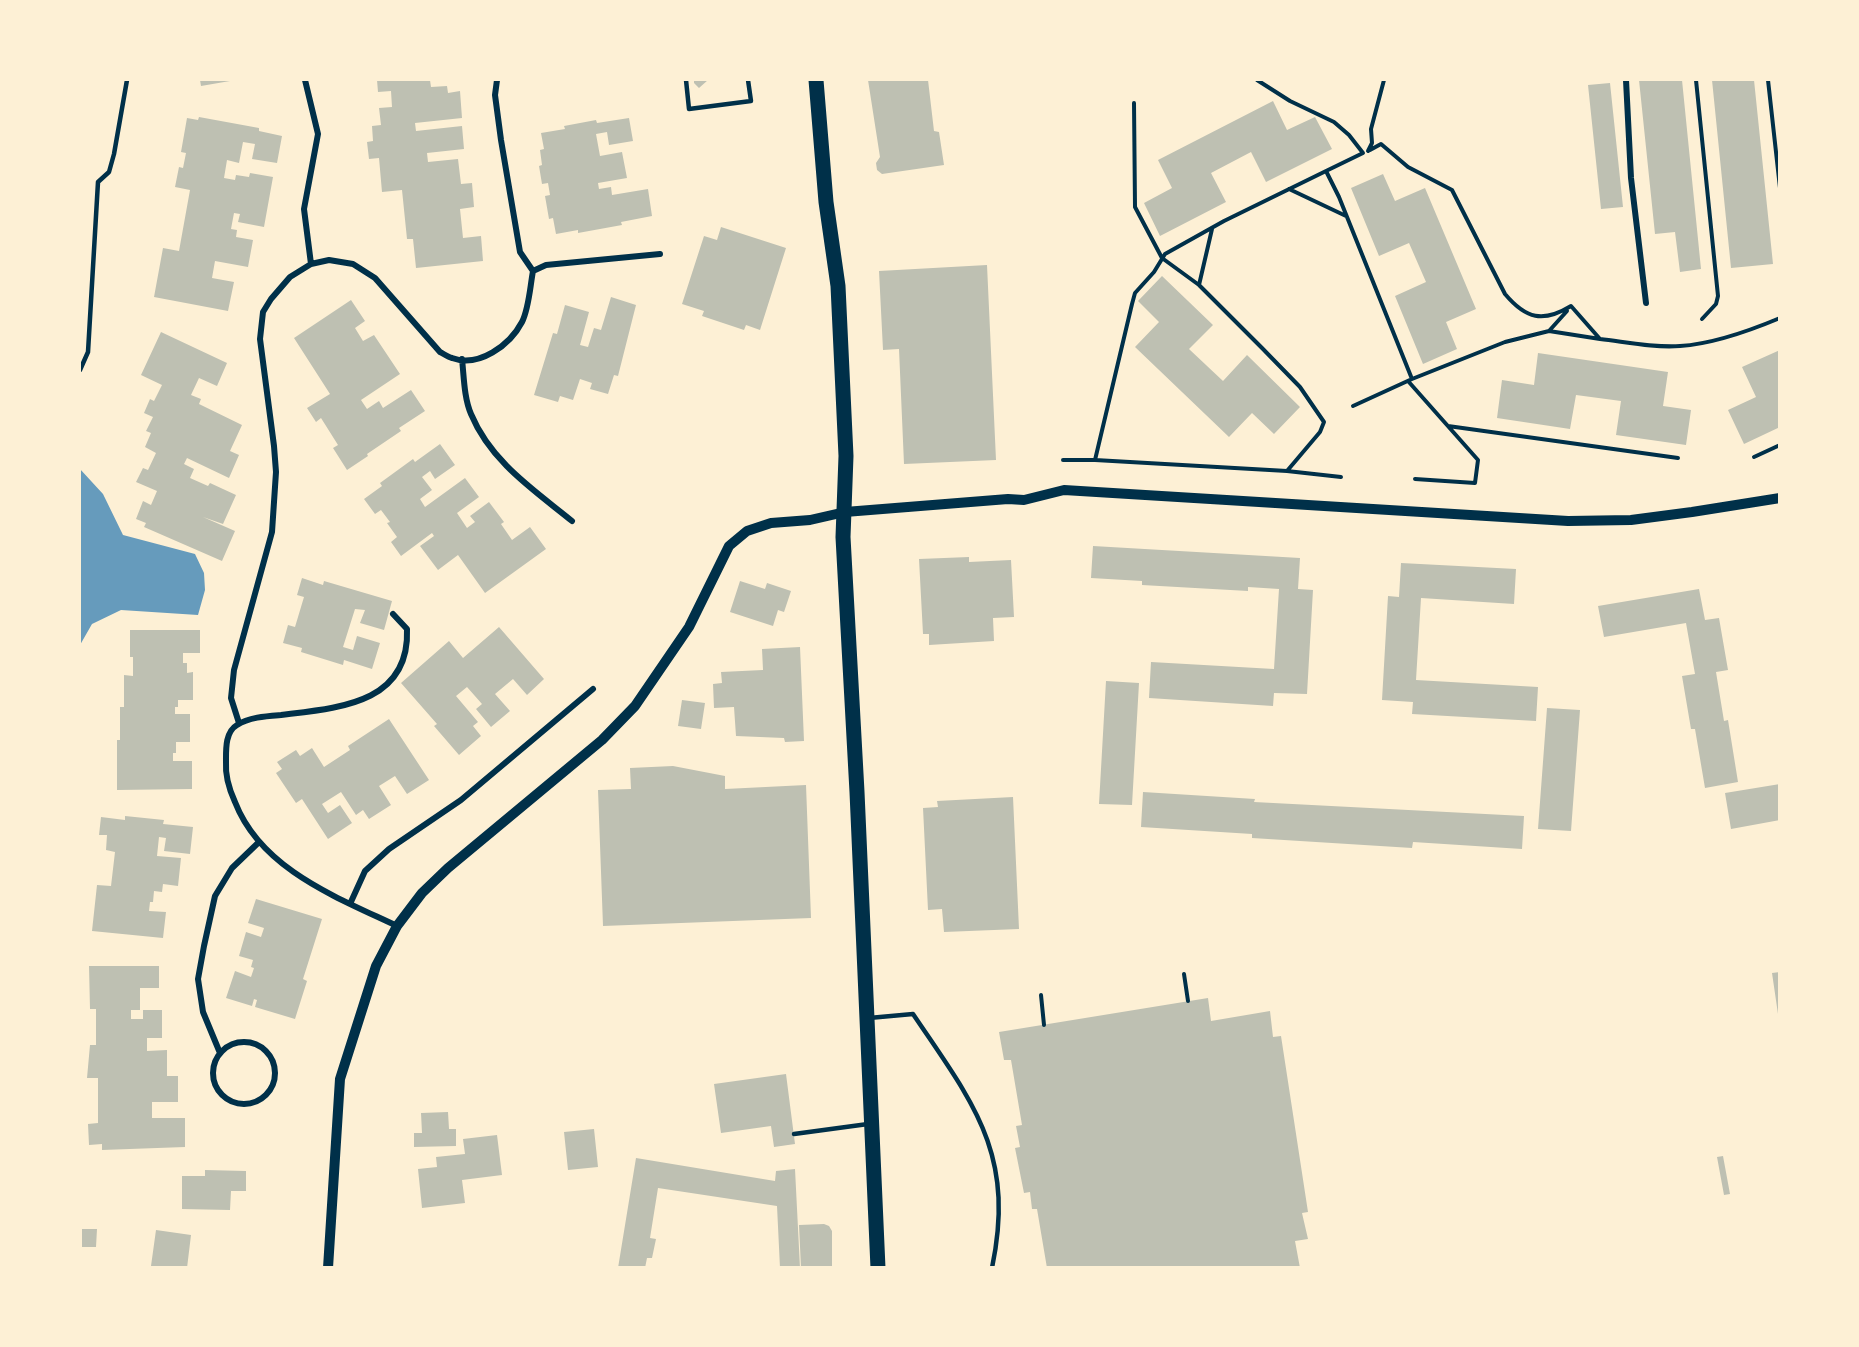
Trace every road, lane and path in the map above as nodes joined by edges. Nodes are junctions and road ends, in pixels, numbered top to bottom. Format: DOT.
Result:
graph roads {
  1 [pos="127,80"];
  2 [pos="305,80"];
  3 [pos="497,80"];
  4 [pos="686,80"];
  5 [pos="748,80"];
  6 [pos="816,80"];
  7 [pos="1257,80"];
  8 [pos="1384,80"];
  9 [pos="1626,80"];
  10 [pos="1696,80"];
  11 [pos="1768,80"];
  12 [pos="1134,103"];
  13 [pos="1370,150"];
  14 [pos="1363,153"];
  15 [pos="1326,171"];
  16 [pos="1779,188"];
  17 [pos="1289,189"];
  18 [pos="1347,216"];
  19 [pos="1212,228"];
  20 [pos="660,254"];
  21 [pos="1162,258"];
  22 [pos="311,264"];
  23 [pos="532,272"];
  24 [pos="1198,285"];
  25 [pos="1646,303"];
  26 [pos="1571,306"];
  27 [pos="1779,318"];
  28 [pos="1702,319"];
  29 [pos="1548,331"];
  30 [pos="1600,339"];
  31 [pos="462,359"];
  32 [pos="80,370"];
  33 [pos="1410,380"];
  34 [pos="1353,405"];
  35 [pos="1448,426"];
  36 [pos="1779,445"];
  37 [pos="1754,456"];
  38 [pos="1678,458"];
  39 [pos="1063,460"];
  40 [pos="1095,460"];
  41 [pos="1287,471"];
  42 [pos="1341,477"];
  43 [pos="1415,479"];
  44 [pos="1779,498"];
  45 [pos="844,512"];
  46 [pos="573,521"];
  47 [pos="393,614"];
  48 [pos="594,689"];
  49 [pos="239,723"];
  50 [pos="258,843"];
  51 [pos="350,904"];
  52 [pos="397,926"];
  53 [pos="1184,974"];
  54 [pos="1041,995"];
  55 [pos="1188,1001"];
  56 [pos="867,1018"];
  57 [pos="1044,1025"];
  58 [pos="220,1053"];
  59 [pos="870,1124"];
  60 [pos="794,1134"];
  61 [pos="328,1268"];
  62 [pos="878,1268"];
  63 [pos="992,1268"];
  1 -- 32 [label="lane"];
  2 -- 22 [label="street"];
  3 -- 23 [label="street"];
  4 -- 5 [label="lane"];
  6 -- 45 [label="main road"];
  7 -- 14 [label="path"];
  8 -- 13 [label="path"];
  9 -- 25 [label="street"];
  10 -- 28 [label="path"];
  11 -- 16 [label="path"];
  12 -- 21 [label="path"];
  13 -- 14 [label="path"];
  13 -- 26 [label="path"];
  14 -- 15 [label="path"];
  15 -- 17 [label="path"];
  15 -- 18 [label="path"];
  17 -- 18 [label="path"];
  17 -- 19 [label="path"];
  18 -- 33 [label="path"];
  19 -- 21 [label="path"];
  19 -- 24 [label="path"];
  20 -- 23 [label="street"];
  21 -- 24 [label="path"];
  21 -- 40 [label="path"];
  22 -- 31 [label="street"];
  22 -- 49 [label="street"];
  23 -- 31 [label="street"];
  24 -- 41 [label="path"];
  26 -- 29 [label="path"];
  26 -- 30 [label="path"];
  27 -- 30 [label="path"];
  29 -- 30 [label="path"];
  29 -- 33 [label="path"];
  31 -- 46 [label="street"];
  33 -- 34 [label="path"];
  33 -- 35 [label="path"];
  35 -- 38 [label="path"];
  35 -- 43 [label="path"];
  36 -- 37 [label="path"];
  39 -- 40 [label="path"];
  40 -- 41 [label="path"];
  41 -- 42 [label="path"];
  44 -- 45 [label="street"];
  45 -- 52 [label="street"];
  45 -- 56 [label="main road"];
  47 -- 49 [label="street"];
  48 -- 51 [label="street"];
  49 -- 50 [label="street"];
  50 -- 51 [label="street"];
  50 -- 58 [label="street"];
  51 -- 52 [label="street"];
  52 -- 61 [label="street"];
  53 -- 55 [label="path"];
  54 -- 57 [label="path"];
  56 -- 59 [label="main road"];
  56 -- 63 [label="lane"];
  58 -- 58 [label="street"];
  59 -- 60 [label="lane"];
  59 -- 62 [label="main road"];
}
